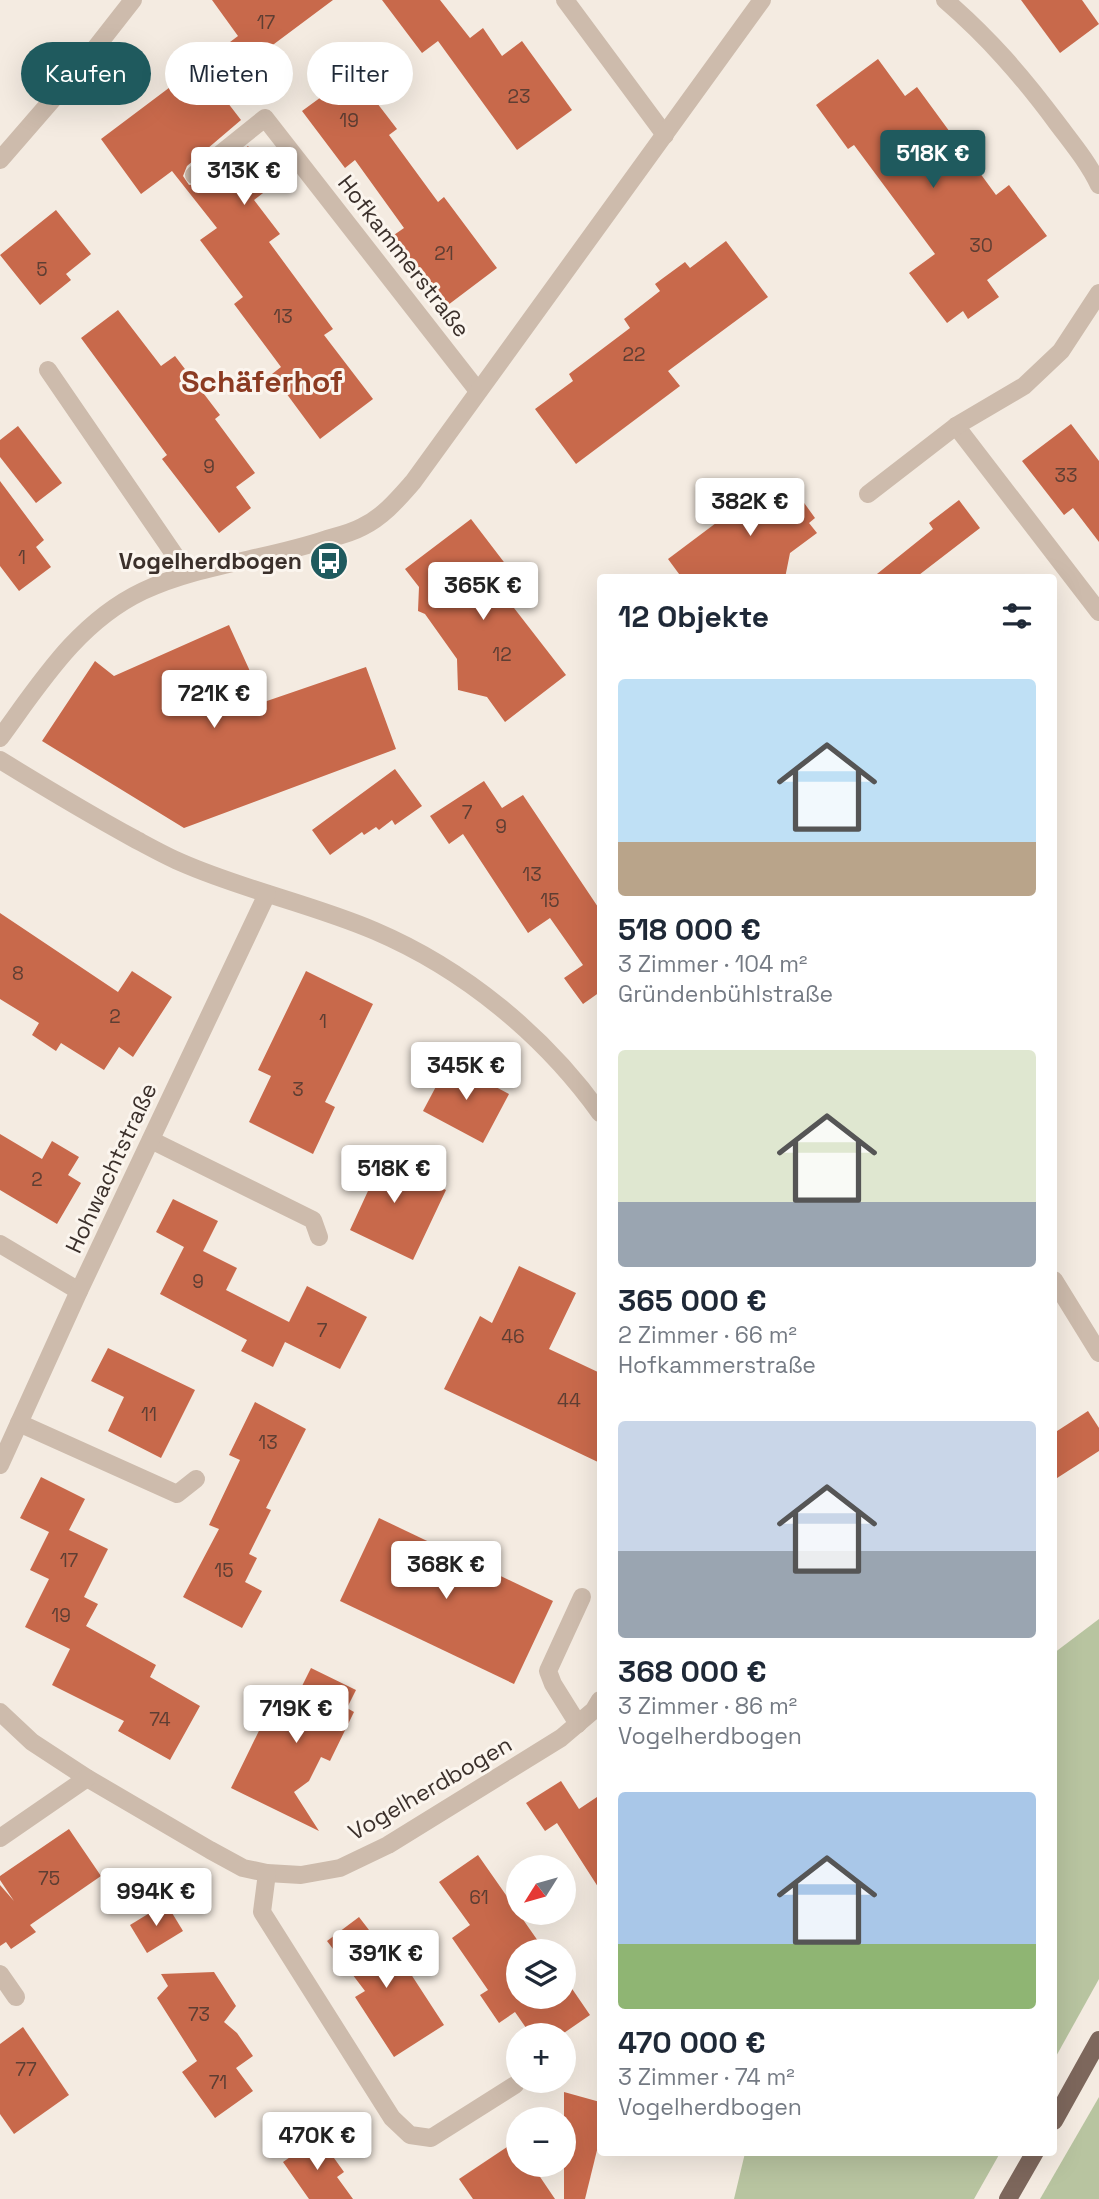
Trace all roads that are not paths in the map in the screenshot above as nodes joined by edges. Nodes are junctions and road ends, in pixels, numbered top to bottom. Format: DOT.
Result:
graph roads {
  1 [pos="133,0"];
  2 [pos="565,0"];
  3 [pos="762,0"];
  4 [pos="945,0"];
  5 [pos="665,135"];
  6 [pos="0,160"];
  7 [pos="194,175"];
  8 [pos="1099,185"];
  9 [pos="1099,293"];
  10 [pos="47,370"];
  11 [pos="478,391"];
  12 [pos="956,426"];
  13 [pos="868,494"];
  14 [pos="187,573"];
  15 [pos="1099,612"];
  16 [pos="0,738"];
  17 [pos="0,760"];
  18 [pos="267,894"];
  19 [pos="594,1091"];
  20 [pos="151,1140"];
  21 [pos="319,1237"];
  22 [pos="0,1244"];
  23 [pos="1057,1285"];
  24 [pos="79,1291"];
  25 [pos="1099,1353"];
  26 [pos="19,1423"];
  27 [pos="0,1465"];
  28 [pos="196,1479"];
  29 [pos="582,1597"];
  30 [pos="597,1703"];
  31 [pos="0,1712"];
  32 [pos="578,1724"];
  33 [pos="87,1778"];
  34 [pos="0,1838"];
  35 [pos="267,1873"];
  36 [pos="0,1974"];
  37 [pos="16,1997"];
  38 [pos="1099,2040"];
  39 [pos="506,2091"];
  40 [pos="1057,2116"];
  41 [pos="1033,2156"];
  42 [pos="1008,2199"];
  1 -- 6 [label="street"];
  2 -- 5 [label="street"];
  3 -- 5 [label="street"];
  4 -- 8 [label="street"];
  5 -- 11 [label="street"];
  7 -- 11 [label="street, Hofkammerstraße"];
  9 -- 12 [label="street"];
  10 -- 14 [label="street"];
  11 -- 14 [label="street"];
  12 -- 13 [label="street"];
  12 -- 15 [label="street"];
  14 -- 16 [label="street"];
  17 -- 18 [label="street"];
  18 -- 19 [label="street"];
  18 -- 20 [label="street, Hohwachtstraße"];
  20 -- 21 [label="street"];
  20 -- 24 [label="street, Hohwachtstraße"];
  22 -- 24 [label="street"];
  23 -- 25 [label="street"];
  24 -- 26 [label="street, Hohwachtstraße"];
  26 -- 27 [label="street, Hohwachtstraße"];
  26 -- 28 [label="street"];
  29 -- 32 [label="street"];
  30 -- 32 [label="street, Vogelherdbogen"];
  31 -- 33 [label="street, Vogelherdbogen"];
  32 -- 35 [label="street, Vogelherdbogen"];
  33 -- 34 [label="street"];
  33 -- 35 [label="street, Vogelherdbogen"];
  35 -- 39 [label="street"];
  36 -- 37 [label="street"];
  38 -- 40 [label="main road"];
  41 -- 42 [label="main road"];
}
